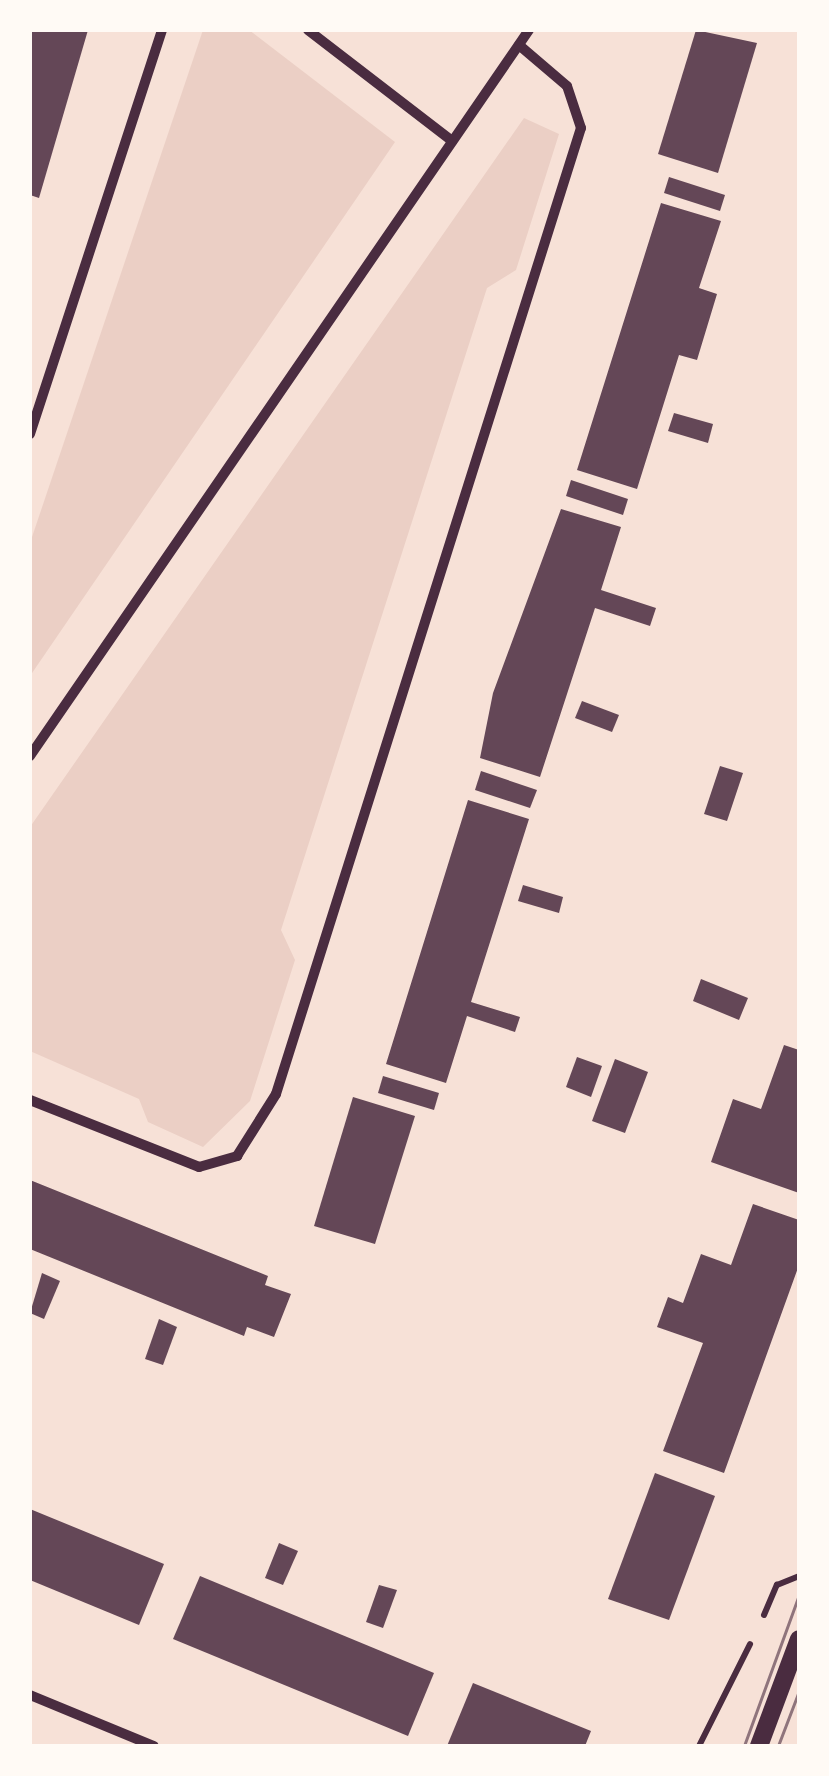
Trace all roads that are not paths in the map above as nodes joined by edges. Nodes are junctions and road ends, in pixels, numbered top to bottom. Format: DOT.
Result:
graph roads {
  1 [pos="162,30"];
  2 [pos="308,30"];
  3 [pos="529,30"];
  4 [pos="518,45"];
  5 [pos="452,142"];
  6 [pos="30,434"];
  7 [pos="30,756"];
  8 [pos="30,1100"];
  9 [pos="799,1639"];
  10 [pos="30,1696"];
  11 [pos="154,1746"];
  12 [pos="759,1746"];
  1 -- 6 [label="street"];
  2 -- 5 [label="street"];
  3 -- 4 [label="street"];
  4 -- 5 [label="street"];
  4 -- 8 [label="street"];
  5 -- 7 [label="street"];
  9 -- 12 [label="street"];
  10 -- 11 [label="street"];
}
